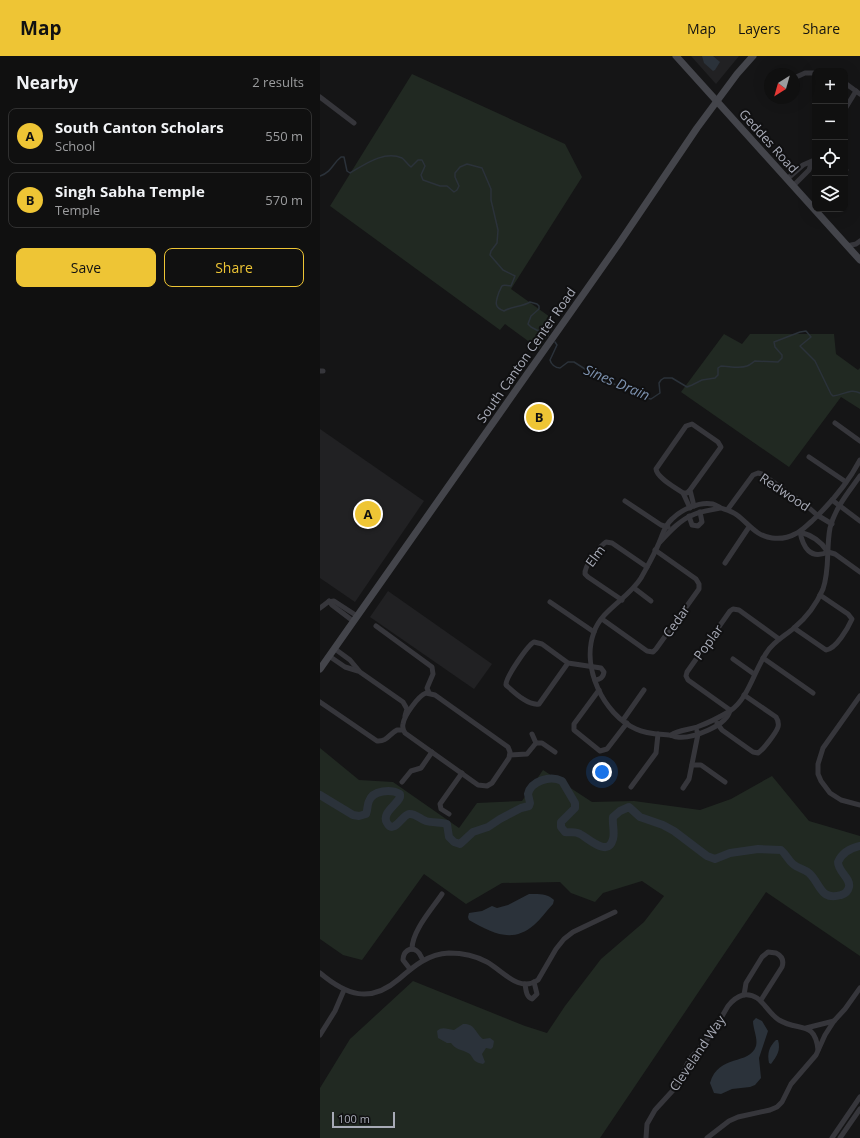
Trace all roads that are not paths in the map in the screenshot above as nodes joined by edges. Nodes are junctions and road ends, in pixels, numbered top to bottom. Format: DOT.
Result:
graph roads {
  1 [pos="676,56"];
  2 [pos="753,56"];
  3 [pos="812,73"];
  4 [pos="800,75"];
  5 [pos="848,85"];
  6 [pos="858,92"];
  7 [pos="320,97"];
  8 [pos="717,101"];
  9 [pos="848,105"];
  10 [pos="354,123"];
  11 [pos="812,160"];
  12 [pos="812,163"];
  13 [pos="787,179"];
  14 [pos="793,186"];
  15 [pos="860,241"];
  16 [pos="847,246"];
  17 [pos="859,257"];
  18 [pos="836,423"];
  19 [pos="860,440"];
  20 [pos="810,457"];
  21 [pos="860,460"];
  22 [pos="858,468"];
  23 [pos="860,476"];
  24 [pos="846,482"];
  25 [pos="690,490"];
  26 [pos="683,493"];
  27 [pos="832,500"];
  28 [pos="626,501"];
  29 [pos="839,506"];
  30 [pos="692,507"];
  31 [pos="720,508"];
  32 [pos="728,510"];
  33 [pos="698,513"];
  34 [pos="689,516"];
  35 [pos="817,516"];
  36 [pos="860,521"];
  37 [pos="832,524"];
  38 [pos="666,526"];
  39 [pos="749,527"];
  40 [pos="672,530"];
  41 [pos="800,532"];
  42 [pos="659,543"];
  43 [pos="655,550"];
  44 [pos="828,552"];
  45 [pos="725,563"];
  46 [pos="647,567"];
  47 [pos="860,572"];
  48 [pos="634,588"];
  49 [pos="820,595"];
  50 [pos="622,600"];
  51 [pos="651,601"];
  52 [pos="550,602"];
  53 [pos="320,608"];
  54 [pos="602,618"];
  55 [pos="355,619"];
  56 [pos="376,626"];
  57 [pos="794,628"];
  58 [pos="594,632"];
  59 [pos="779,639"];
  60 [pos="334,649"];
  61 [pos="329,656"];
  62 [pos="763,658"];
  63 [pos="733,659"];
  64 [pos="568,663"];
  65 [pos="592,667"];
  66 [pos="320,670"];
  67 [pos="360,672"];
  68 [pos="754,674"];
  69 [pos="595,680"];
  70 [pos="599,690"];
  71 [pos="644,690"];
  72 [pos="430,693"];
  73 [pos="813,693"];
  74 [pos="744,695"];
  75 [pos="860,696"];
  76 [pos="418,700"];
  77 [pos="320,702"];
  78 [pos="403,702"];
  79 [pos="730,710"];
  80 [pos="404,719"];
  81 [pos="714,719"];
  82 [pos="625,721"];
  83 [pos="718,725"];
  84 [pos="696,727"];
  85 [pos="403,730"];
  86 [pos="532,734"];
  87 [pos="658,734"];
  88 [pos="698,734"];
  89 [pos="671,735"];
  90 [pos="536,743"];
  91 [pos="432,752"];
  92 [pos="555,752"];
  93 [pos="510,756"];
  94 [pos="692,765"];
  95 [pos="462,773"];
  96 [pos="402,782"];
  97 [pos="725,782"];
  98 [pos="631,787"];
  99 [pos="683,788"];
  100 [pos="860,804"];
  101 [pos="449,814"];
  102 [pos="442,894"];
  103 [pos="615,912"];
  104 [pos="412,949"];
  105 [pos="423,960"];
  106 [pos="410,969"];
  107 [pos="320,973"];
  108 [pos="534,982"];
  109 [pos="525,984"];
  110 [pos="860,988"];
  111 [pos="344,990"];
  112 [pos="744,995"];
  113 [pos="761,1000"];
  114 [pos="834,1021"];
  115 [pos="806,1028"];
  116 [pos="320,1035"];
  117 [pos="818,1050"];
  118 [pos="860,1097"];
  119 [pos="853,1106"];
  120 [pos="860,1111"];
  121 [pos="646,1138"];
  122 [pos="707,1138"];
  123 [pos="832,1138"];
  124 [pos="840,1138"];
  1 -- 8 [label="main road, Geddes Road"];
  2 -- 8 [label="main road, South Canton Center Road"];
  3 -- 4 [label="street"];
  5 -- 6 [label="street"];
  6 -- 9 [label="street"];
  7 -- 10 [label="street"];
  8 -- 13 [label="main road, Geddes Road"];
  8 -- 55 [label="main road, South Canton Center Road"];
  11 -- 13 [label="street"];
  12 -- 14 [label="street"];
  13 -- 14 [label="main road, Geddes Road"];
  14 -- 16 [label="main road, Geddes Road"];
  15 -- 16 [label="street"];
  16 -- 17 [label="main road, Geddes Road"];
  18 -- 19 [label="street"];
  20 -- 24 [label="street"];
  21 -- 22 [label="street"];
  22 -- 24 [label="street"];
  23 -- 29 [label="street"];
  24 -- 27 [label="street"];
  25 -- 26 [label="street"];
  25 -- 26 [label="street"];
  25 -- 30 [label="street"];
  26 -- 30 [label="street"];
  27 -- 29 [label="street"];
  27 -- 35 [label="street"];
  28 -- 38 [label="street"];
  29 -- 36 [label="street"];
  29 -- 37 [label="street"];
  30 -- 31 [label="street"];
  30 -- 33 [label="street"];
  30 -- 38 [label="street"];
  31 -- 32 [label="street"];
  31 -- 33 [label="street"];
  32 -- 35 [label="street, Redwood"];
  32 -- 39 [label="street"];
  33 -- 34 [label="street"];
  33 -- 34 [label="street"];
  34 -- 40 [label="street"];
  35 -- 37 [label="street, Redwood"];
  35 -- 41 [label="street"];
  37 -- 44 [label="street"];
  38 -- 40 [label="street"];
  38 -- 42 [label="street"];
  39 -- 41 [label="street"];
  39 -- 45 [label="street"];
  40 -- 42 [label="street"];
  41 -- 44 [label="street"];
  41 -- 44 [label="street"];
  42 -- 43 [label="street"];
  43 -- 46 [label="street"];
  43 -- 54 [label="street, Cedar"];
  44 -- 47 [label="street"];
  44 -- 49 [label="street"];
  46 -- 48 [label="street"];
  46 -- 50 [label="street, Elm"];
  48 -- 50 [label="street"];
  48 -- 51 [label="street"];
  49 -- 57 [label="street"];
  49 -- 57 [label="street"];
  50 -- 54 [label="street"];
  52 -- 58 [label="street"];
  53 -- 55 [label="street"];
  54 -- 58 [label="street"];
  55 -- 60 [label="main road, South Canton Center Road"];
  56 -- 72 [label="street"];
  57 -- 59 [label="street"];
  58 -- 65 [label="street"];
  59 -- 62 [label="street"];
  59 -- 79 [label="street, Poplar"];
  60 -- 61 [label="main road, South Canton Center Road"];
  60 -- 67 [label="street"];
  61 -- 66 [label="main road, South Canton Center Road"];
  61 -- 67 [label="street"];
  62 -- 68 [label="street"];
  62 -- 73 [label="street"];
  63 -- 68 [label="street"];
  64 -- 64 [label="street"];
  64 -- 65 [label="street"];
  65 -- 69 [label="street"];
  65 -- 69 [label="street"];
  67 -- 78 [label="street"];
  68 -- 74 [label="street"];
  69 -- 70 [label="street"];
  70 -- 82 [label="street"];
  70 -- 82 [label="street"];
  71 -- 82 [label="street"];
  72 -- 76 [label="street"];
  72 -- 93 [label="street"];
  74 -- 79 [label="street"];
  74 -- 83 [label="street"];
  75 -- 100 [label="street"];
  76 -- 78 [label="street"];
  76 -- 80 [label="street"];
  77 -- 85 [label="street"];
  78 -- 80 [label="street"];
  79 -- 81 [label="street"];
  79 -- 83 [label="street"];
  80 -- 85 [label="street"];
  81 -- 83 [label="street"];
  81 -- 84 [label="street"];
  82 -- 87 [label="street"];
  83 -- 88 [label="street"];
  84 -- 88 [label="street"];
  84 -- 89 [label="street"];
  85 -- 91 [label="street"];
  86 -- 90 [label="street"];
  87 -- 89 [label="street"];
  87 -- 98 [label="street"];
  88 -- 89 [label="street"];
  88 -- 94 [label="street"];
  90 -- 92 [label="street"];
  90 -- 93 [label="street"];
  91 -- 95 [label="street"];
  91 -- 96 [label="street"];
  93 -- 95 [label="street"];
  94 -- 97 [label="street"];
  94 -- 99 [label="street"];
  95 -- 101 [label="street"];
  102 -- 104 [label="street"];
  103 -- 108 [label="street"];
  104 -- 105 [label="street"];
  104 -- 106 [label="street"];
  105 -- 106 [label="street"];
  105 -- 109 [label="street"];
  106 -- 111 [label="street"];
  107 -- 111 [label="street"];
  108 -- 109 [label="street"];
  108 -- 109 [label="street"];
  110 -- 114 [label="street"];
  111 -- 116 [label="street"];
  112 -- 113 [label="street"];
  112 -- 113 [label="street"];
  112 -- 121 [label="street, Cleveland Way"];
  113 -- 115 [label="street"];
  114 -- 115 [label="street"];
  114 -- 117 [label="street"];
  115 -- 117 [label="street"];
  117 -- 122 [label="street"];
  118 -- 119 [label="street"];
  119 -- 120 [label="street"];
  119 -- 123 [label="street"];
  120 -- 124 [label="street"];
}
